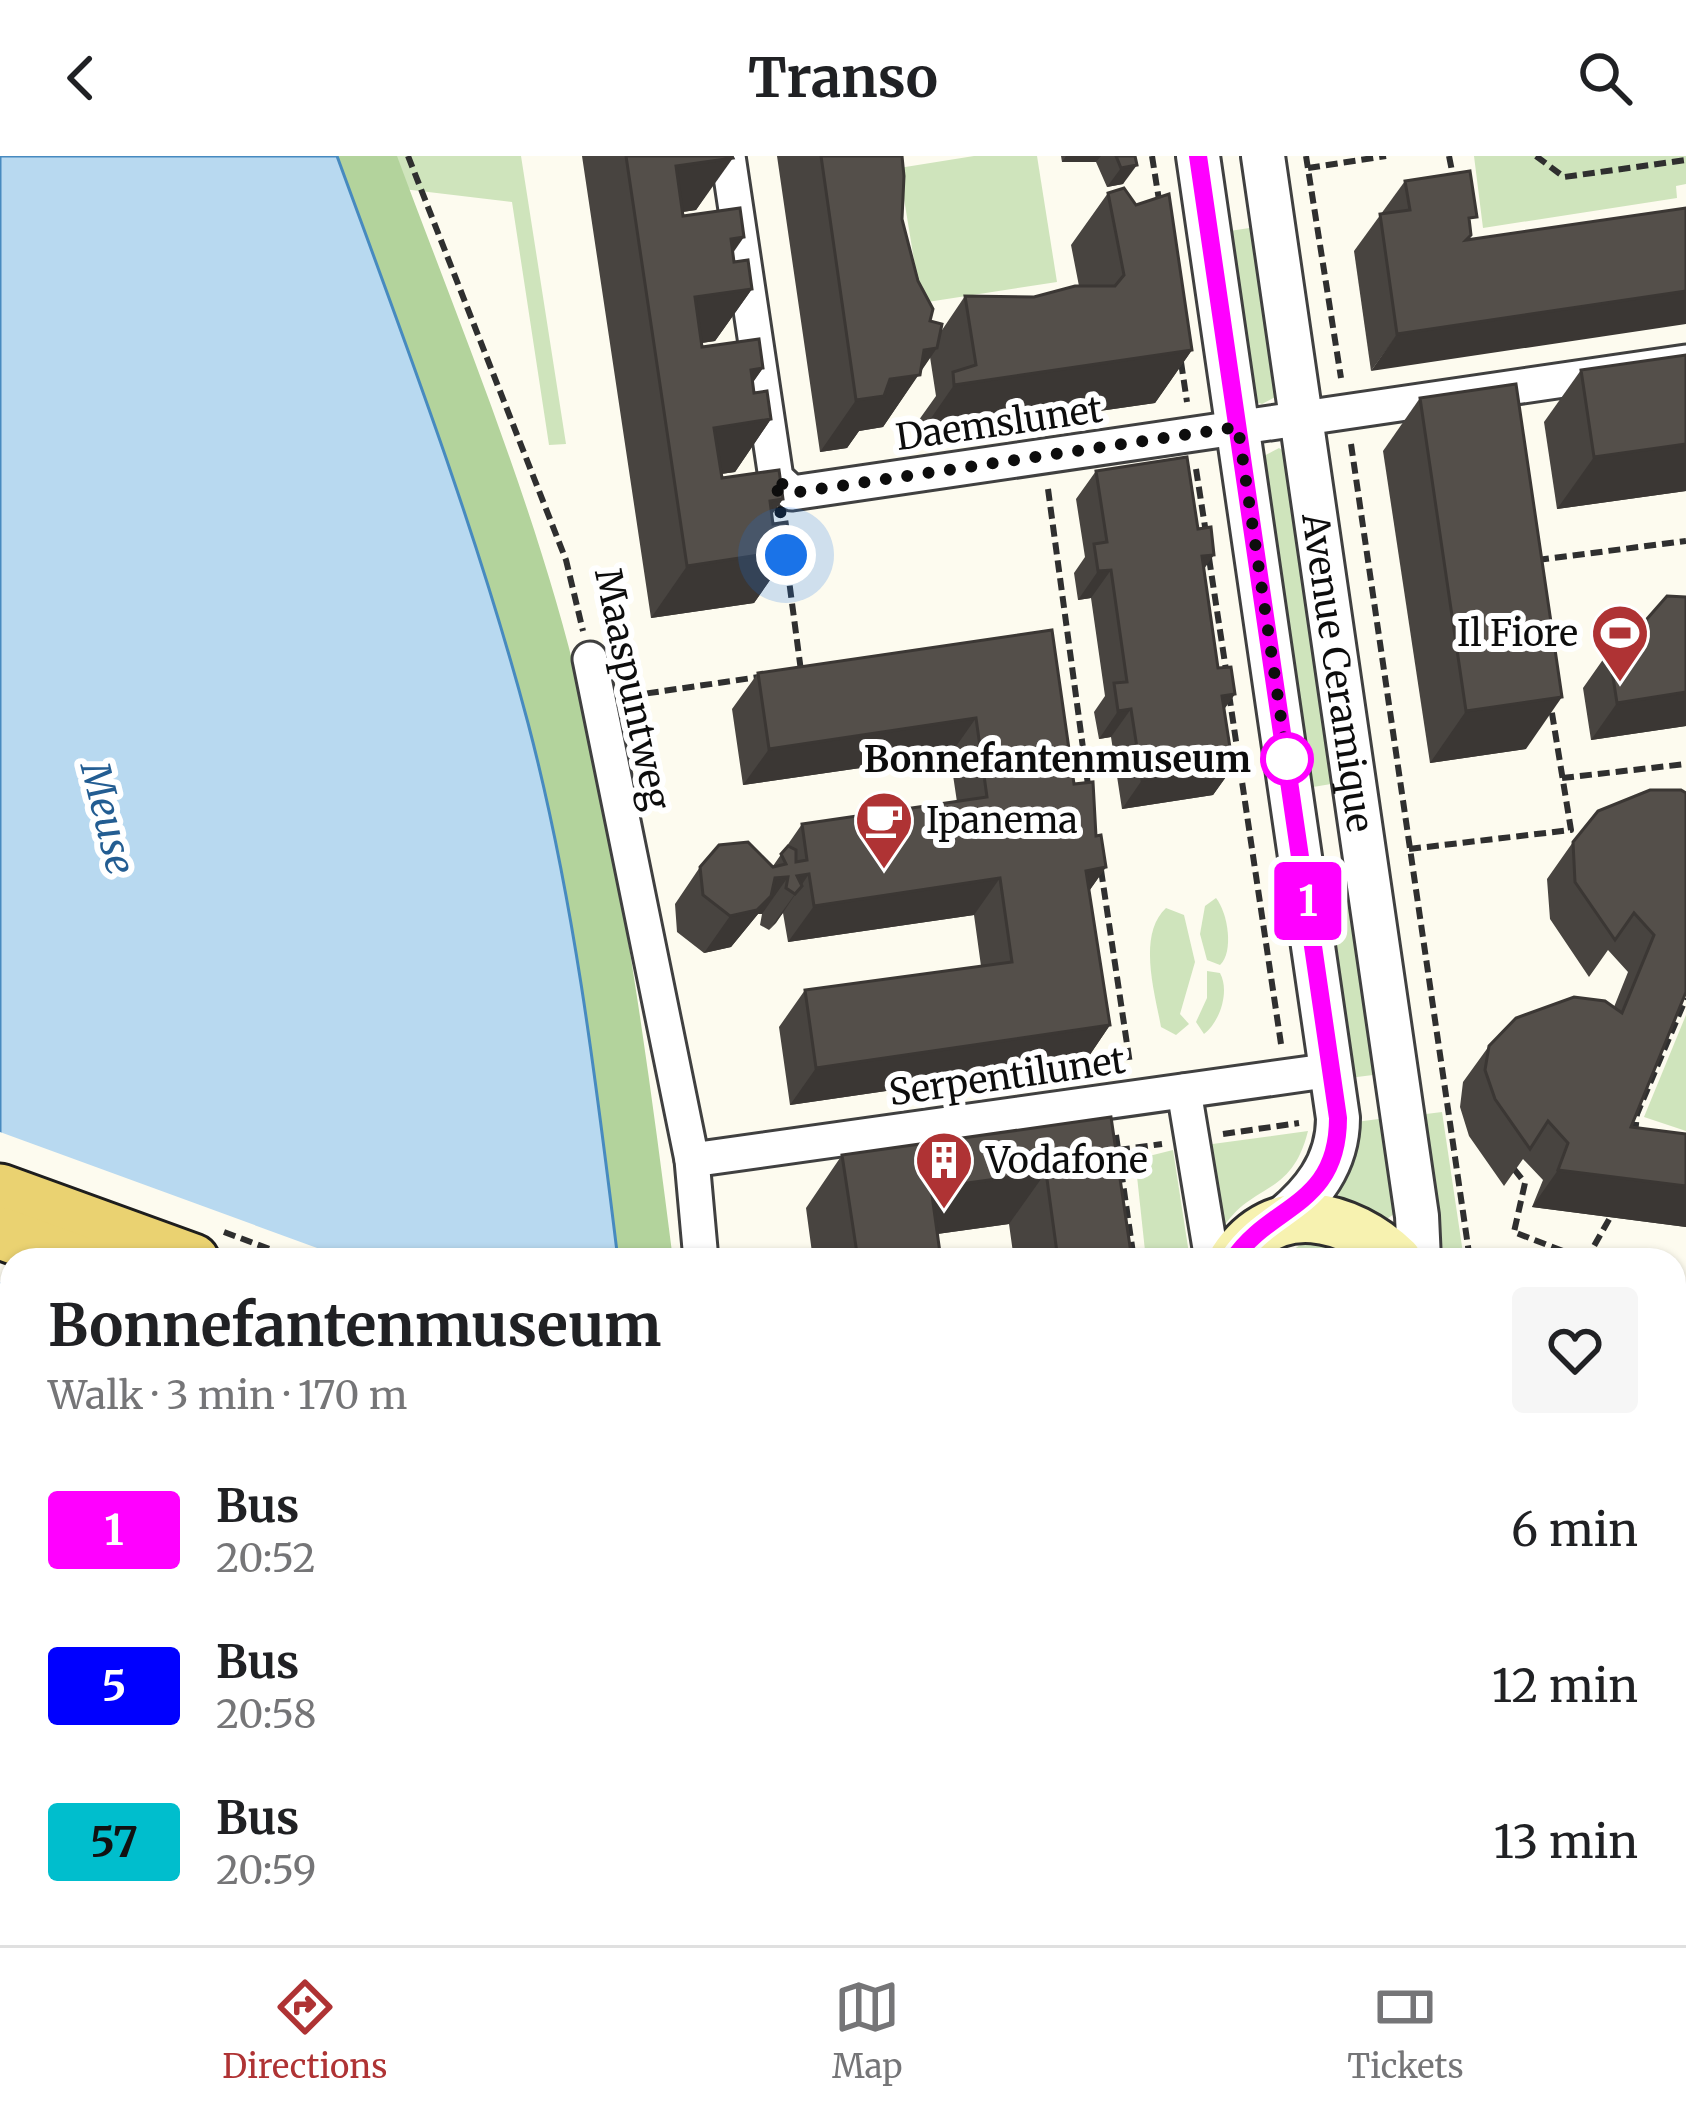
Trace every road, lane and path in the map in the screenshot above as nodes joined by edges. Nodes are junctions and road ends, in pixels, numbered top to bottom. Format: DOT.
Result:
graph roads {
  1 [pos="408,156"];
  2 [pos="728,156"];
  3 [pos="1152,156"];
  4 [pos="1198,156"];
  5 [pos="1263,156"];
  6 [pos="1306,156"];
  7 [pos="1386,156"];
  8 [pos="1451,156"];
  9 [pos="1536,156"];
  10 [pos="1686,160"];
  11 [pos="1308,168"];
  12 [pos="1453,178"];
  13 [pos="1161,221"];
  14 [pos="1180,352"];
  15 [pos="1686,362"];
  16 [pos="1346,411"];
  17 [pos="1300,418"];
  18 [pos="1238,427"];
  19 [pos="1191,434"];
  20 [pos="1043,456"];
  21 [pos="1686,541"];
  22 [pos="784,542"];
  23 [pos="1528,561"];
  24 [pos="590,659"];
  25 [pos="823,668"];
  26 [pos="801,671"];
  27 [pos="1549,691"];
  28 [pos="598,701"];
  29 [pos="1686,764"];
  30 [pos="1562,778"];
  31 [pos="1091,802"];
  32 [pos="1098,849"];
  33 [pos="1409,849"];
  34 [pos="1686,998"];
  35 [pos="1332,1070"];
  36 [pos="1286,1077"];
  37 [pos="1184,1091"];
  38 [pos="1135,1098"];
  39 [pos="1464,1126"];
  40 [pos="1451,1127"];
  41 [pos="1118,1150"];
  42 [pos="1633,1150"];
  43 [pos="692,1160"];
  44 [pos="1514,1169"];
  45 [pos="0,1190"];
  46 [pos="1611,1216"];
  47 [pos="1277,1223"];
  48 [pos="0,1233"];
  49 [pos="41,1248"];
  50 [pos="160,1248"];
  51 [pos="700,1248"];
  52 [pos="1132,1248"];
  53 [pos="1210,1248"];
  54 [pos="1242,1248"];
  55 [pos="1379,1248"];
  56 [pos="1418,1248"];
  57 [pos="1468,1248"];
  58 [pos="1555,1248"];
  59 [pos="1593,1248"];
  1 -- 24 [label="path, Maaspuntweg"];
  2 -- 20 [label="street, Daemslunet"];
  3 -- 13 [label="path"];
  4 -- 18 [label="street, Avenue Ceramique"];
  5 -- 17 [label="street, Avenue Ceramique"];
  6 -- 11 [label="path"];
  7 -- 11 [label="path"];
  8 -- 12 [label="path"];
  9 -- 10 [label="path"];
  11 -- 16 [label="path"];
  14 -- 19 [label="path"];
  15 -- 16 [label="street, Daemslunet"];
  16 -- 17 [label="street, Daemslunet"];
  16 -- 33 [label="path"];
  17 -- 18 [label="street, Daemslunet"];
  17 -- 56 [label="street, Avenue Ceramique"];
  18 -- 19 [label="street, Daemslunet"];
  18 -- 35 [label="street, Avenue Ceramique"];
  19 -- 20 [label="street, Daemslunet"];
  19 -- 36 [label="path"];
  20 -- 31 [label="path"];
  21 -- 23 [label="path"];
  22 -- 26 [label="path"];
  24 -- 28 [label="street, Maaspuntweg"];
  25 -- 26 [label="path"];
  26 -- 28 [label="path"];
  27 -- 30 [label="path"];
  28 -- 43 [label="street, Maaspuntweg"];
  29 -- 30 [label="path"];
  30 -- 33 [label="path"];
  32 -- 38 [label="path"];
  33 -- 40 [label="path"];
  34 -- 42 [label="path"];
  35 -- 36 [label="street, Serpentilunet"];
  35 -- 47 [label="street, Avenue Ceramique"];
  36 -- 37 [label="street, Serpentilunet"];
  37 -- 38 [label="street, Serpentilunet"];
  37 -- 53 [label="street"];
  38 -- 43 [label="street, Serpentilunet"];
  39 -- 40 [label="path"];
  40 -- 57 [label="path"];
  41 -- 52 [label="path"];
  43 -- 51 [label="street, Maaspuntweg"];
  44 -- 58 [label="path"];
  45 -- 50 [label="main road"];
  46 -- 59 [label="path"];
  47 -- 54 [label="main road"];
  47 -- 55 [label="main road"];
  48 -- 49 [label="main road"];
}
